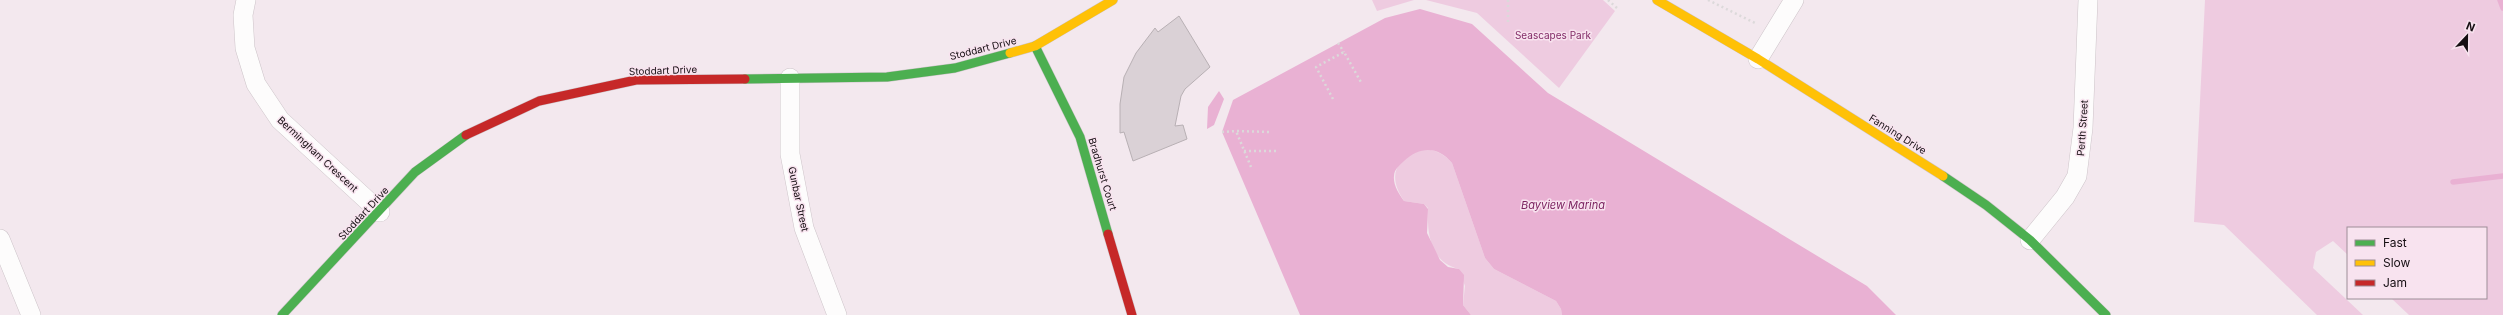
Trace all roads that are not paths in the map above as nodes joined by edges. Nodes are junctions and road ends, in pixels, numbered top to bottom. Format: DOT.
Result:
graph roads {
  1 [pos="246,0"];
  2 [pos="1113,0"];
  3 [pos="1657,0"];
  4 [pos="1794,0"];
  5 [pos="2088,0"];
  6 [pos="1036,46"];
  7 [pos="1758,59"];
  8 [pos="790,78"];
  9 [pos="380,212"];
  10 [pos="0,239"];
  11 [pos="2030,240"];
  12 [pos="31,315"];
  13 [pos="282,315"];
  14 [pos="837,315"];
  15 [pos="1132,315"];
  16 [pos="2106,315"];
  1 -- 9 [label="street, Bermingham Crescent"];
  2 -- 6 [label="street, Stoddart Drive"];
  3 -- 7 [label="street, Fanning Drive"];
  4 -- 7 [label="street"];
  5 -- 11 [label="street, Perth Street"];
  6 -- 8 [label="street, Stoddart Drive"];
  6 -- 15 [label="street, Bradhurst Court"];
  7 -- 11 [label="street, Fanning Drive"];
  8 -- 9 [label="street, Stoddart Drive"];
  8 -- 14 [label="street, Gunbar Street"];
  9 -- 13 [label="street, Stoddart Drive"];
  10 -- 12 [label="street"];
  11 -- 16 [label="street, Fanning Drive"];
}
